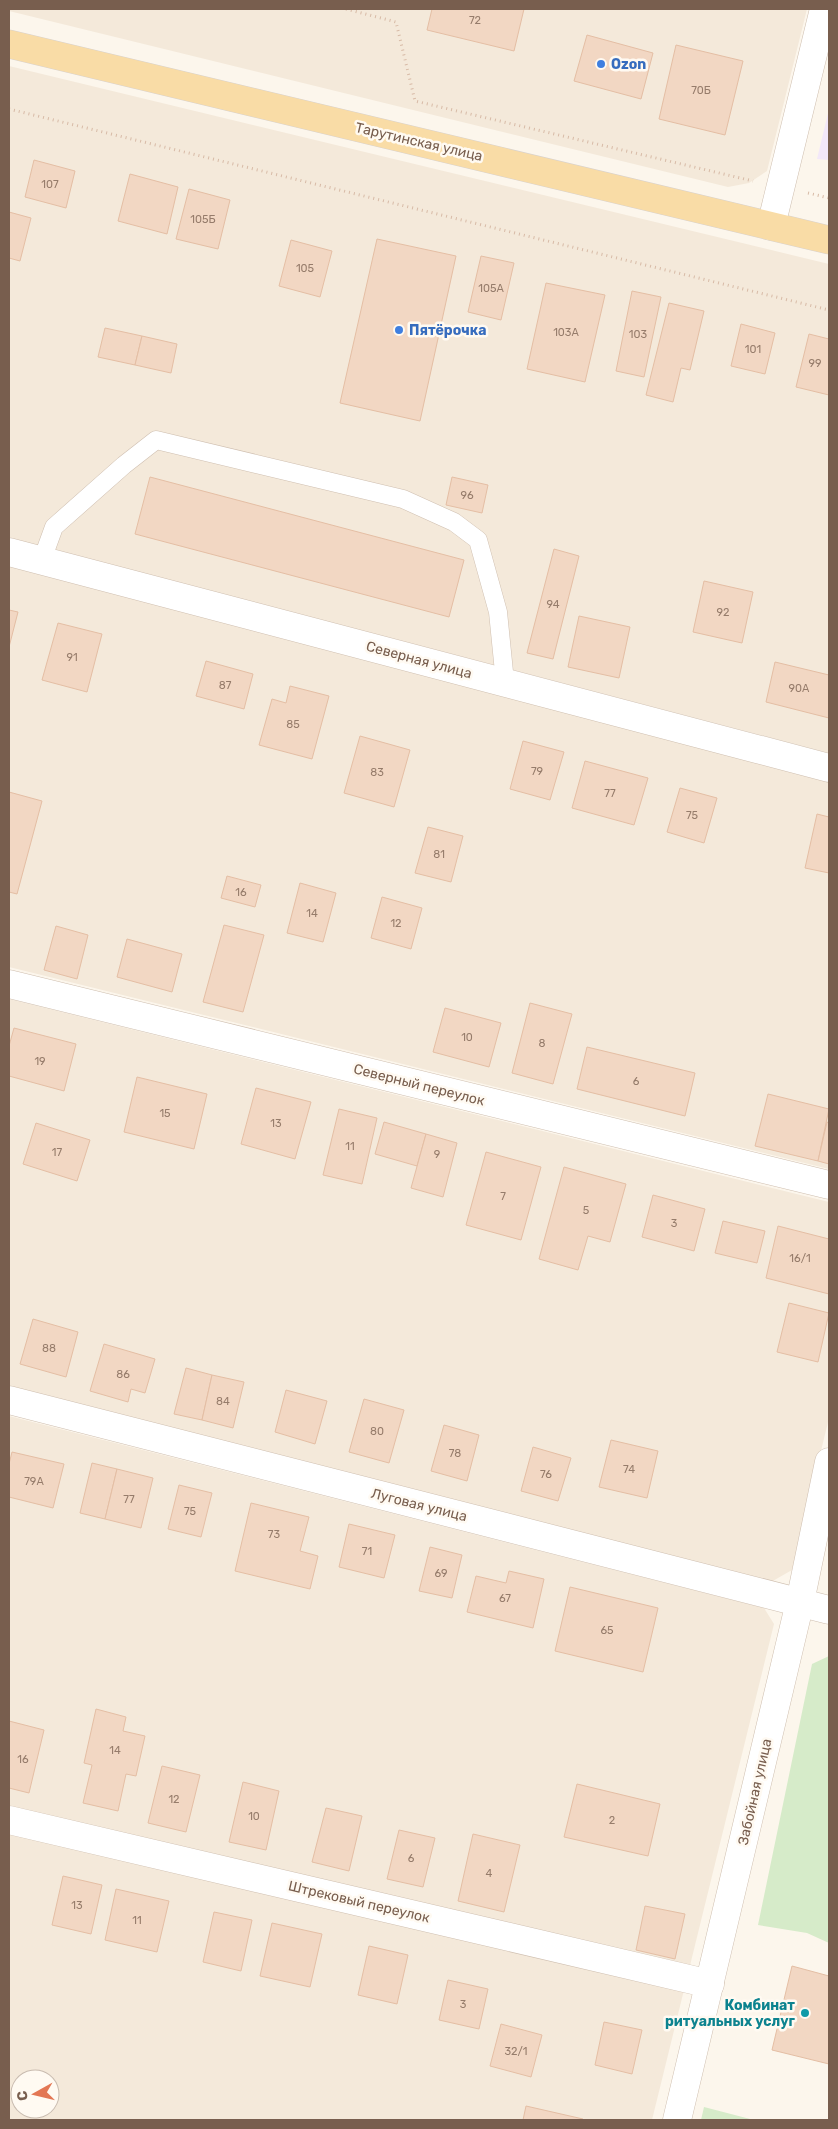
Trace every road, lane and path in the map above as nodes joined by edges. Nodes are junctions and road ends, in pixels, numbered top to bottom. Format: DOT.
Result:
graph roads {
  1 [pos="346,9"];
  2 [pos="824,9"];
  3 [pos="9,44"];
  4 [pos="9,109"];
  5 [pos="780,187"];
  6 [pos="771,226"];
  7 [pos="829,240"];
  8 [pos="829,310"];
  9 [pos="9,552"];
  10 [pos="42,560"];
  11 [pos="505,682"];
  12 [pos="829,768"];
  13 [pos="9,984"];
  14 [pos="829,1185"];
  15 [pos="9,1400"];
  16 [pos="829,1462"];
  17 [pos="800,1602"];
  18 [pos="829,1610"];
  19 [pos="9,1820"];
  20 [pos="710,1984"];
  21 [pos="677,2120"];
  1 -- 5 [label="path"];
  2 -- 5 [label="street"];
  3 -- 6 [label="main road, Тарутинская улица"];
  4 -- 8 [label="path"];
  5 -- 6 [label="street"];
  6 -- 7 [label="main road, Тарутинская улица"];
  9 -- 10 [label="street, Северная улица"];
  10 -- 11 [label="street, Северная улица"];
  10 -- 11 [label="lane"];
  11 -- 12 [label="street, Северная улица"];
  13 -- 14 [label="street, Северный переулок"];
  15 -- 17 [label="street, Луговая улица"];
  16 -- 17 [label="street, Забойная улица"];
  17 -- 18 [label="street, Луговая улица"];
  17 -- 20 [label="street, Забойная улица"];
  19 -- 20 [label="street, Штрековый переулок"];
  20 -- 21 [label="street, Забойная улица"];
}
